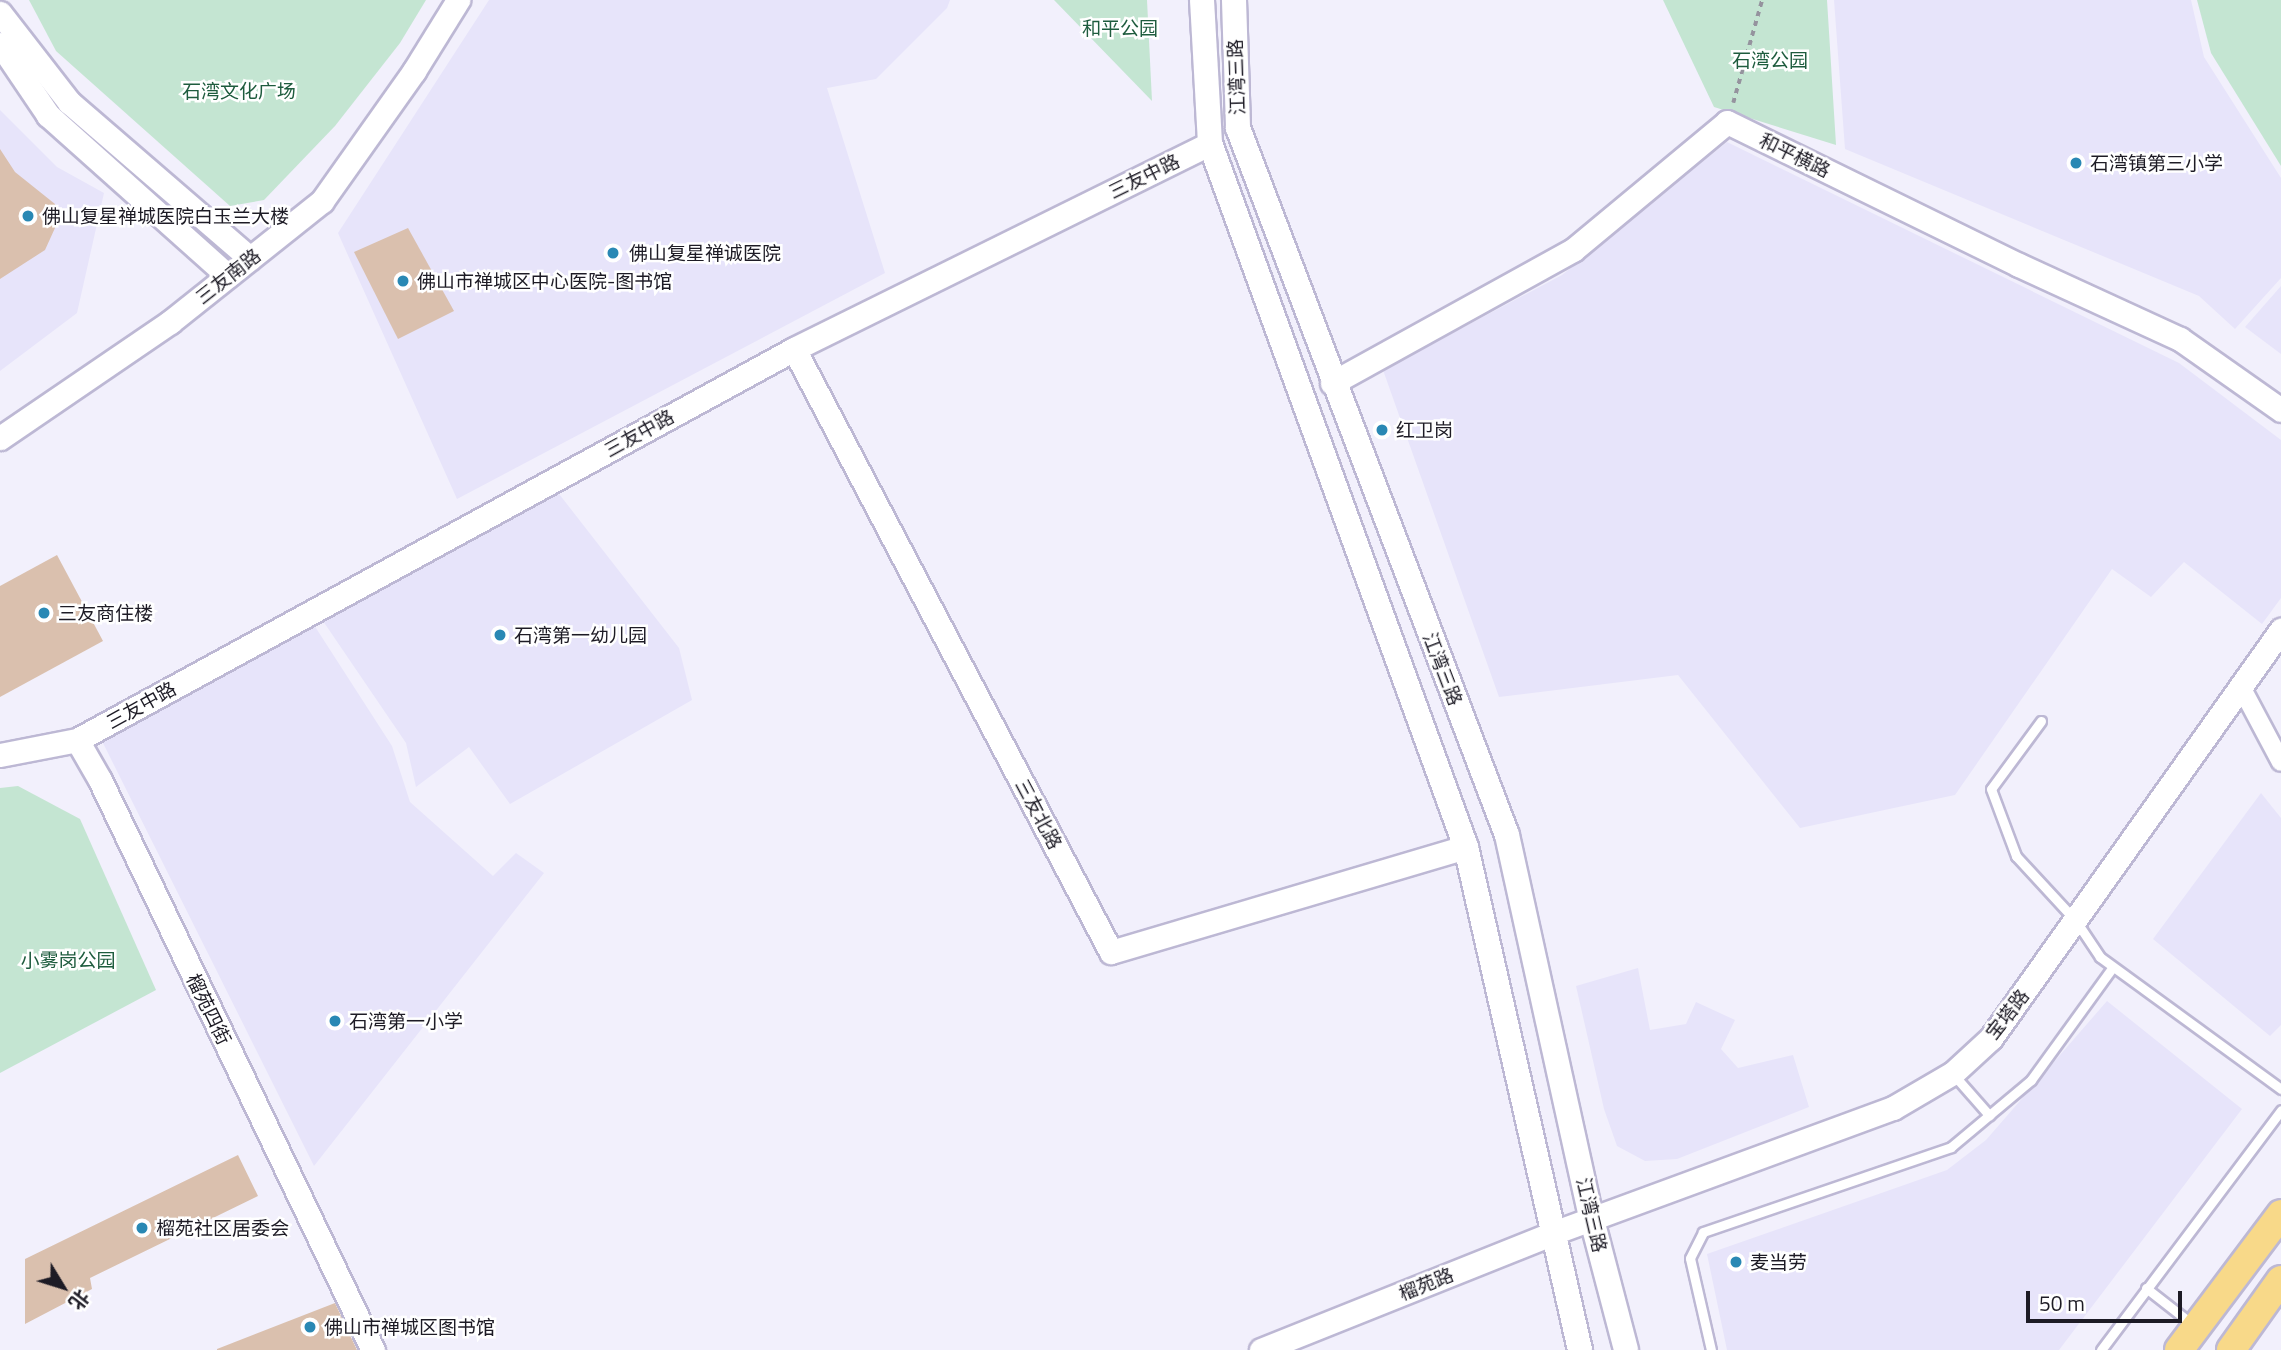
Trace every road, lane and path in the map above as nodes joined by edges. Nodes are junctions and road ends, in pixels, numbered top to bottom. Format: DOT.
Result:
graph roads {
  1 [pos="458,0"];
  2 [pos="1202,0"];
  3 [pos="1234,0"];
  4 [pos="1762,0"];
  5 [pos="0,13"];
  6 [pos="0,44"];
  7 [pos="1727,122"];
  8 [pos="1210,143"];
  9 [pos="250,258"];
  10 [pos="228,276"];
  11 [pos="794,349"];
  12 [pos="1332,383"];
  13 [pos="2281,410"];
  14 [pos="0,438"];
  15 [pos="2281,631"];
  16 [pos="2241,685"];
  17 [pos="2041,721"];
  18 [pos="77,740"];
  19 [pos="0,755"];
  20 [pos="2281,762"];
  21 [pos="1466,847"];
  22 [pos="2076,921"];
  23 [pos="2112,968"];
  24 [pos="1953,1073"];
  25 [pos="2281,1089"];
  26 [pos="2281,1110"];
  27 [pos="1989,1115"];
  28 [pos="2281,1213"];
  29 [pos="1592,1220"];
  30 [pos="1553,1233"];
  31 [pos="2281,1280"];
  32 [pos="2146,1288"];
  33 [pos="2188,1339"];
  34 [pos="373,1350"];
  35 [pos="1261,1350"];
  36 [pos="1580,1350"];
  37 [pos="1626,1350"];
  38 [pos="1711,1350"];
  39 [pos="2101,1350"];
  40 [pos="2231,1350"];
  1 -- 9 [label="street, 三友南路"];
  2 -- 8 [label="main road, 江湾三路"];
  3 -- 12 [label="main road, 江湾三路"];
  4 -- 7 [label="path"];
  5 -- 9 [label="street"];
  6 -- 10 [label="street"];
  7 -- 12 [label="street"];
  7 -- 13 [label="street, 和平横路"];
  8 -- 11 [label="street, 三友中路"];
  8 -- 21 [label="main road, 江湾三路"];
  9 -- 10 [label="street, 三友南路"];
  10 -- 14 [label="street, 三友南路"];
  11 -- 18 [label="street, 三友中路"];
  11 -- 21 [label="street, 三友北路"];
  12 -- 29 [label="main road, 江湾三路"];
  15 -- 16 [label="street, 宝塔路"];
  16 -- 20 [label="street"];
  16 -- 22 [label="street, 宝塔路"];
  17 -- 22 [label="lane"];
  18 -- 19 [label="street"];
  18 -- 34 [label="street, 榴苑四街"];
  21 -- 30 [label="main road, 江湾三路"];
  22 -- 23 [label="lane"];
  22 -- 24 [label="street, 宝塔路"];
  23 -- 25 [label="lane"];
  23 -- 27 [label="lane"];
  24 -- 27 [label="lane"];
  24 -- 29 [label="street, 宝塔路"];
  26 -- 32 [label="lane"];
  27 -- 38 [label="lane"];
  28 -- 33 [label="main road"];
  29 -- 30 [label="street, 榴苑路"];
  29 -- 37 [label="main road, 江湾三路"];
  30 -- 35 [label="street, 榴苑路"];
  30 -- 36 [label="main road, 江湾三路"];
  31 -- 40 [label="main road"];
  32 -- 33 [label="lane"];
  32 -- 39 [label="lane"];
}
